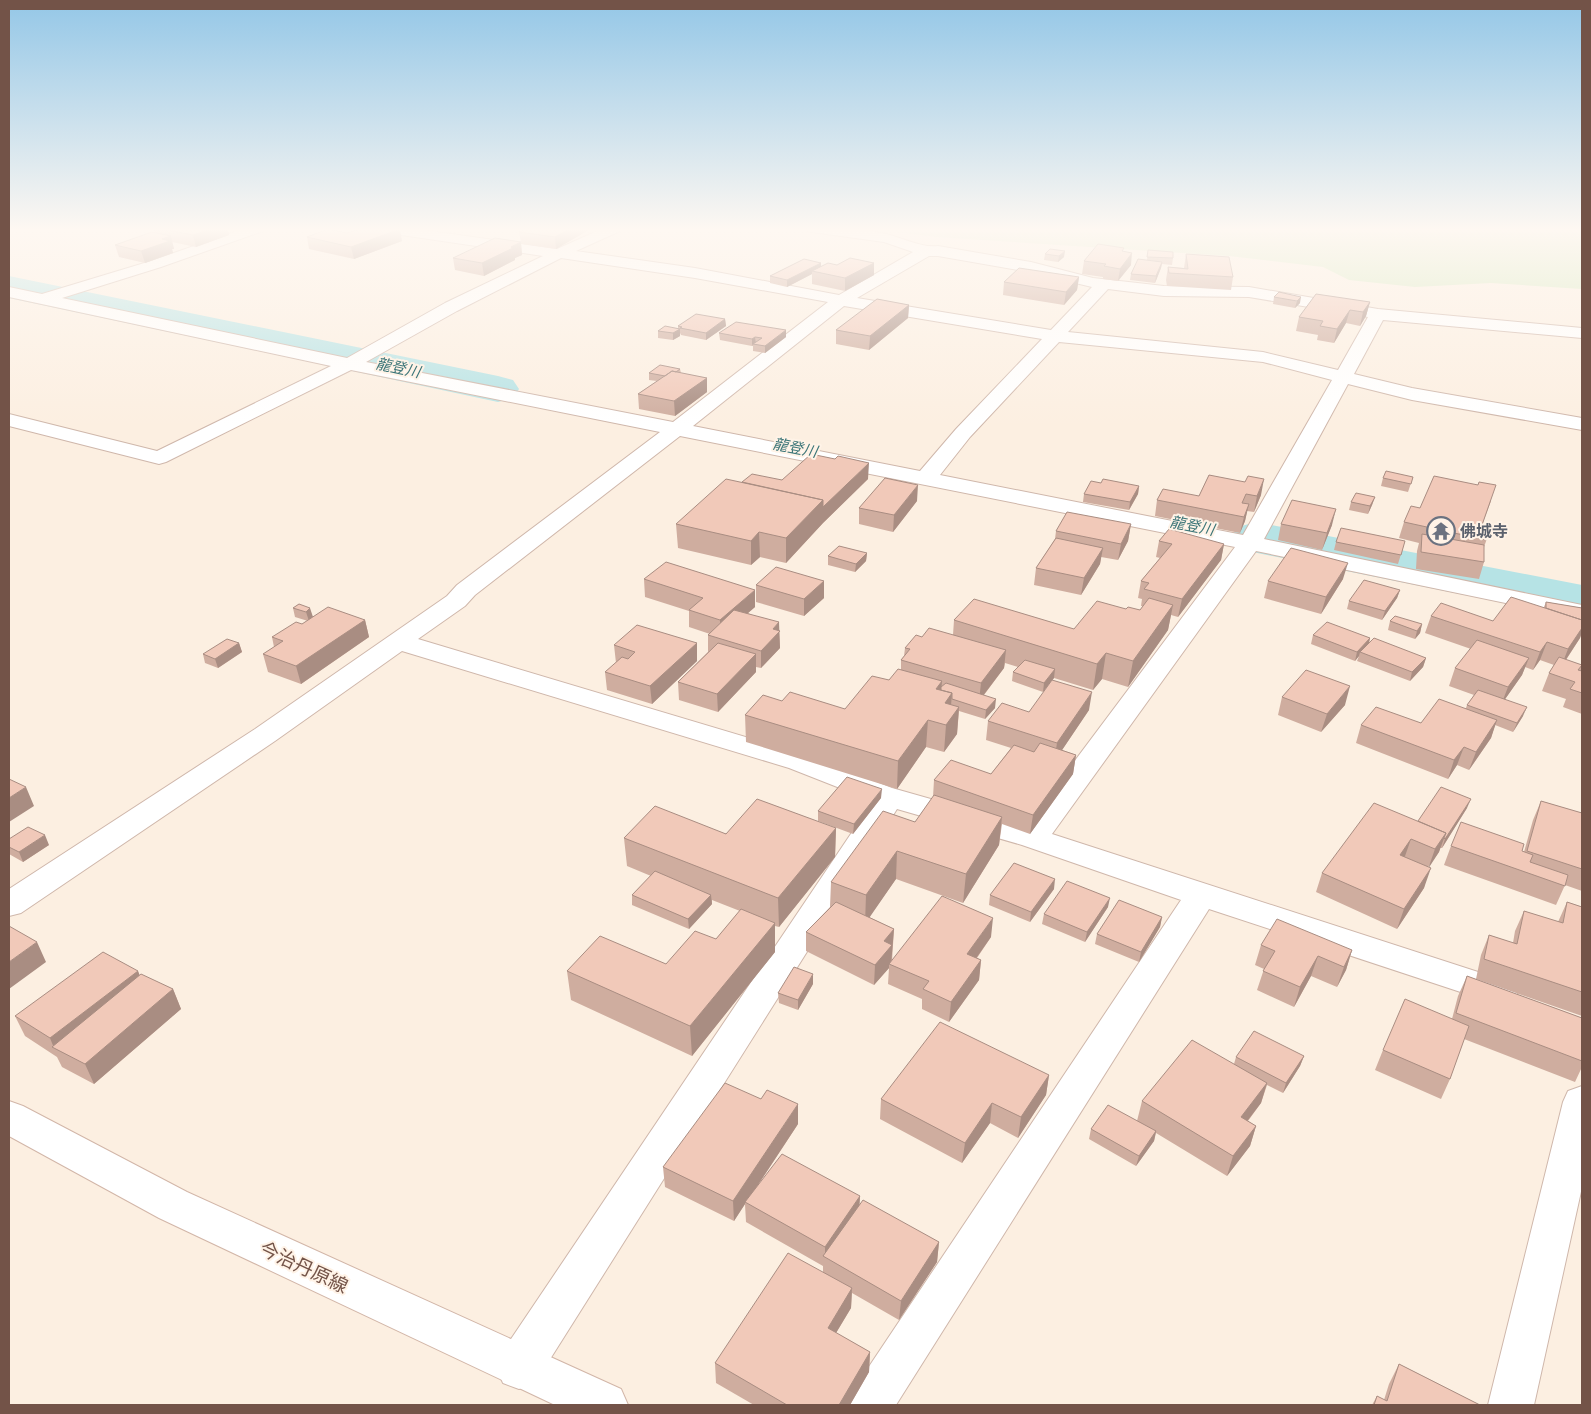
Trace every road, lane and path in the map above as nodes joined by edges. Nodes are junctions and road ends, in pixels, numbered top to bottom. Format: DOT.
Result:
graph roads {
  1 [pos="19,294"];
  2 [pos="60,294"];
  3 [pos="478,294"];
  4 [pos="808,294"];
  5 [pos="852,294"];
  6 [pos="1094,294"];
  7 [pos="1261,294"];
  8 [pos="44,299"];
  9 [pos="841,300"];
  10 [pos="1378,314"];
  11 [pos="1582,333"];
  12 [pos="1054,336"];
  13 [pos="349,364"];
  14 [pos="1343,376"];
  15 [pos="9,420"];
  16 [pos="1582,424"];
  17 [pos="678,428"];
  18 [pos="927,478"];
  19 [pos="1250,542"];
  20 [pos="1582,612"];
  21 [pos="397,641"];
  22 [pos="890,797"];
  23 [pos="1033,838"];
  24 [pos="1201,895"];
  25 [pos="9,905"];
  26 [pos="1526,1001"];
  27 [pos="1582,1102"];
  28 [pos="9,1117"];
  29 [pos="518,1367"];
  30 [pos="578,1400"];
  31 [pos="870,1405"];
  32 [pos="1511,1405"];
  1 -- 8 [label="street"];
  2 -- 8 [label="street"];
  3 -- 13 [label="street"];
  4 -- 9 [label="street"];
  5 -- 9 [label="street"];
  6 -- 12 [label="street"];
  7 -- 10 [label="street"];
  8 -- 13 [label="street"];
  9 -- 12 [label="street"];
  9 -- 17 [label="street"];
  10 -- 11 [label="street"];
  10 -- 14 [label="street"];
  12 -- 14 [label="street"];
  12 -- 18 [label="street"];
  13 -- 15 [label="street"];
  13 -- 17 [label="street"];
  14 -- 16 [label="street"];
  14 -- 19 [label="street"];
  17 -- 18 [label="street"];
  17 -- 21 [label="street"];
  18 -- 19 [label="street"];
  19 -- 20 [label="street"];
  19 -- 23 [label="street"];
  21 -- 22 [label="street"];
  21 -- 25 [label="street"];
  22 -- 23 [label="street"];
  22 -- 29 [label="street"];
  23 -- 24 [label="street"];
  24 -- 26 [label="street"];
  24 -- 31 [label="street"];
  27 -- 32 [label="street"];
  28 -- 29 [label="street, 今治丹原線"];
  29 -- 30 [label="street, 今治丹原線"];
}
